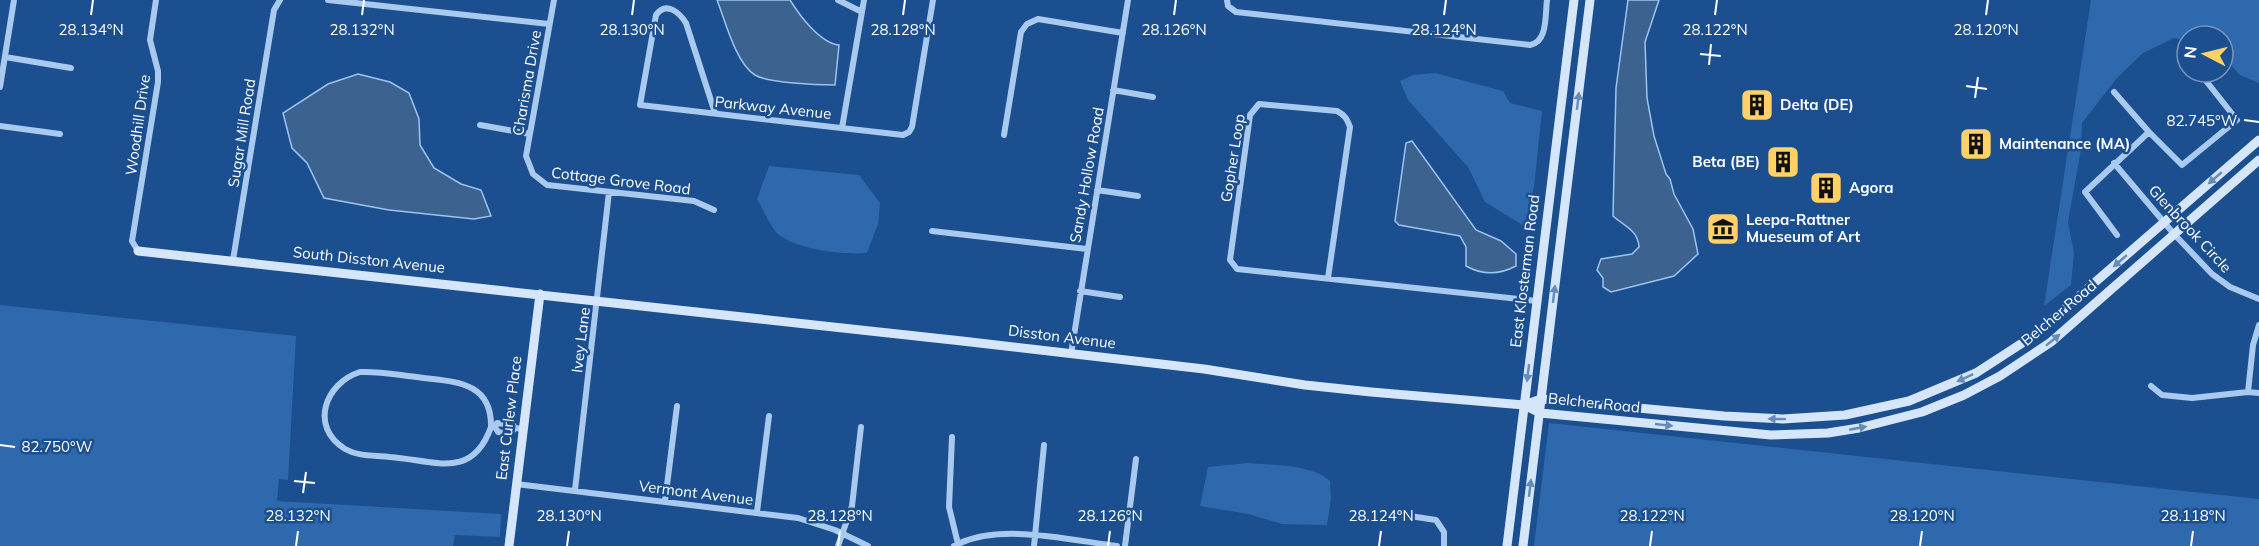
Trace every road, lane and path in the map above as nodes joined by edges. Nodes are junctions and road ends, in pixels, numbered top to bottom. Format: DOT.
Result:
graph roads {
  1 [pos="14,0"];
  2 [pos="156,0"];
  3 [pos="280,0"];
  4 [pos="328,0"];
  5 [pos="554,0"];
  6 [pos="838,0"];
  7 [pos="864,0"];
  8 [pos="933,0"];
  9 [pos="1128,0"];
  10 [pos="1547,0"];
  11 [pos="1574,0"];
  12 [pos="1590,0"];
  13 [pos="1227,2"];
  14 [pos="862,12"];
  15 [pos="549,24"];
  16 [pos="1123,33"];
  17 [pos="5,57"];
  18 [pos="71,68"];
  19 [pos="2208,84"];
  20 [pos="0,87"];
  21 [pos="1113,90"];
  22 [pos="2114,92"];
  23 [pos="1153,97"];
  24 [pos="715,113"];
  25 [pos="480,125"];
  26 [pos="0,126"];
  27 [pos="842,128"];
  28 [pos="2149,132"];
  29 [pos="60,134"];
  30 [pos="530,134"];
  31 [pos="1004,135"];
  32 [pos="2259,140"];
  33 [pos="2259,160"];
  34 [pos="2114,163"];
  35 [pos="530,170"];
  36 [pos="1097,190"];
  37 [pos="609,192"];
  38 [pos="1137,196"];
  39 [pos="714,210"];
  40 [pos="2164,222"];
  41 [pos="932,231"];
  42 [pos="2174,234"];
  43 [pos="2117,235"];
  44 [pos="1087,249"];
  45 [pos="138,251"];
  46 [pos="233,260"];
  47 [pos="1328,278"];
  48 [pos="1080,291"];
  49 [pos="540,294"];
  50 [pos="1120,297"];
  51 [pos="2259,299"];
  52 [pos="597,300"];
  53 [pos="1537,301"];
  54 [pos="2259,326"];
  55 [pos="1071,354"];
  56 [pos="2151,386"];
  57 [pos="2248,392"];
  58 [pos="2259,393"];
  59 [pos="1541,399"];
  60 [pos="1524,405"];
  61 [pos="677,406"];
  62 [pos="1540,413"];
  63 [pos="769,416"];
  64 [pos="493,427"];
  65 [pos="861,427"];
  66 [pos="519,429"];
  67 [pos="952,437"];
  68 [pos="1044,446"];
  69 [pos="1136,459"];
  70 [pos="516,483"];
  71 [pos="575,490"];
  72 [pos="665,501"];
  73 [pos="757,512"];
  74 [pos="1403,515"];
  75 [pos="843,534"];
  76 [pos="1035,536"];
  77 [pos="956,545"];
  78 [pos="509,546"];
  79 [pos="838,546"];
  80 [pos="868,546"];
  81 [pos="1034,546"];
  82 [pos="1117,546"];
  83 [pos="1125,546"];
  84 [pos="1444,546"];
  85 [pos="1507,546"];
  86 [pos="1523,546"];
  1 -- 17 [label="street"];
  2 -- 45 [label="street, Woodhill Drive"];
  3 -- 46 [label="street, Sugar Mill Road"];
  4 -- 15 [label="street"];
  5 -- 15 [label="street, Charisma Drive"];
  6 -- 14 [label="street"];
  7 -- 14 [label="street"];
  8 -- 27 [label="street, Parkway Avenue"];
  9 -- 16 [label="street, Sandy Hollow Road"];
  10 -- 13 [label="street"];
  11 -- 53 [label="main road, East Klosterman Road"];
  59 -- 12 [label="main road, East Klosterman Road, one-way"];
  14 -- 27 [label="street"];
  15 -- 30 [label="street, Charisma Drive"];
  16 -- 21 [label="street, Sandy Hollow Road"];
  16 -- 31 [label="street"];
  17 -- 18 [label="street"];
  17 -- 20 [label="street"];
  19 -- 28 [label="street"];
  21 -- 23 [label="street"];
  21 -- 36 [label="street, Sandy Hollow Road"];
  22 -- 28 [label="street"];
  24 -- 24 [label="street, Parkway Avenue"];
  24 -- 27 [label="street, Parkway Avenue"];
  25 -- 30 [label="street"];
  26 -- 29 [label="street"];
  28 -- 34 [label="street"];
  30 -- 35 [label="street, Charisma Drive"];
  32 -- 40 [label="main road, Belcher Road, one-way"];
  33 -- 42 [label="main road, Belcher Road"];
  34 -- 40 [label="street, Glenbrook Circle"];
  34 -- 43 [label="street"];
  35 -- 37 [label="street, Cottage Grove Road"];
  36 -- 38 [label="street"];
  36 -- 44 [label="street, Sandy Hollow Road"];
  37 -- 39 [label="street, Cottage Grove Road"];
  37 -- 52 [label="street, Ivey Lane"];
  40 -- 42 [label="street, Glenbrook Circle"];
  40 -- 59 [label="main road, Belcher Road, one-way"];
  41 -- 44 [label="street"];
  42 -- 51 [label="street, Glenbrook Circle"];
  62 -- 42 [label="main road, Belcher Road, one-way"];
  44 -- 48 [label="street, Sandy Hollow Road"];
  45 -- 46 [label="main road, South Disston Avenue"];
  46 -- 49 [label="main road, South Disston Avenue"];
  47 -- 47 [label="street, Gopher Loop"];
  47 -- 53 [label="street, Gopher Loop"];
  48 -- 50 [label="street"];
  48 -- 55 [label="street, Sandy Hollow Road"];
  49 -- 52 [label="main road, South Disston Avenue"];
  49 -- 66 [label="main road, East Curlew Place"];
  52 -- 55 [label="main road, Disston Avenue"];
  52 -- 71 [label="street, Ivey Lane"];
  53 -- 60 [label="main road, East Klosterman Road, one-way"];
  54 -- 57 [label="street"];
  55 -- 60 [label="main road, Disston Avenue"];
  56 -- 57 [label="street"];
  57 -- 58 [label="street"];
  59 -- 60 [label="main road, Belcher Road"];
  59 -- 62 [label="main road, East Klosterman Road"];
  60 -- 62 [label="main road, Belcher Road"];
  60 -- 85 [label="main road, East Klosterman Road"];
  61 -- 72 [label="street"];
  86 -- 62 [label="main road, East Klosterman Road, one-way"];
  63 -- 73 [label="street"];
  64 -- 64 [label="street"];
  64 -- 66 [label="street"];
  65 -- 75 [label="street"];
  66 -- 70 [label="main road, East Curlew Place"];
  67 -- 77 [label="street"];
  68 -- 76 [label="street"];
  69 -- 83 [label="street"];
  70 -- 71 [label="street, Vermont Avenue"];
  70 -- 78 [label="main road, East Curlew Place"];
  71 -- 72 [label="street, Vermont Avenue"];
  72 -- 73 [label="street, Vermont Avenue"];
  73 -- 75 [label="street, Vermont Avenue"];
  74 -- 84 [label="street"];
  75 -- 79 [label="street"];
  75 -- 80 [label="street, Vermont Avenue"];
  76 -- 77 [label="street"];
  76 -- 81 [label="street"];
  76 -- 82 [label="street"];
}
